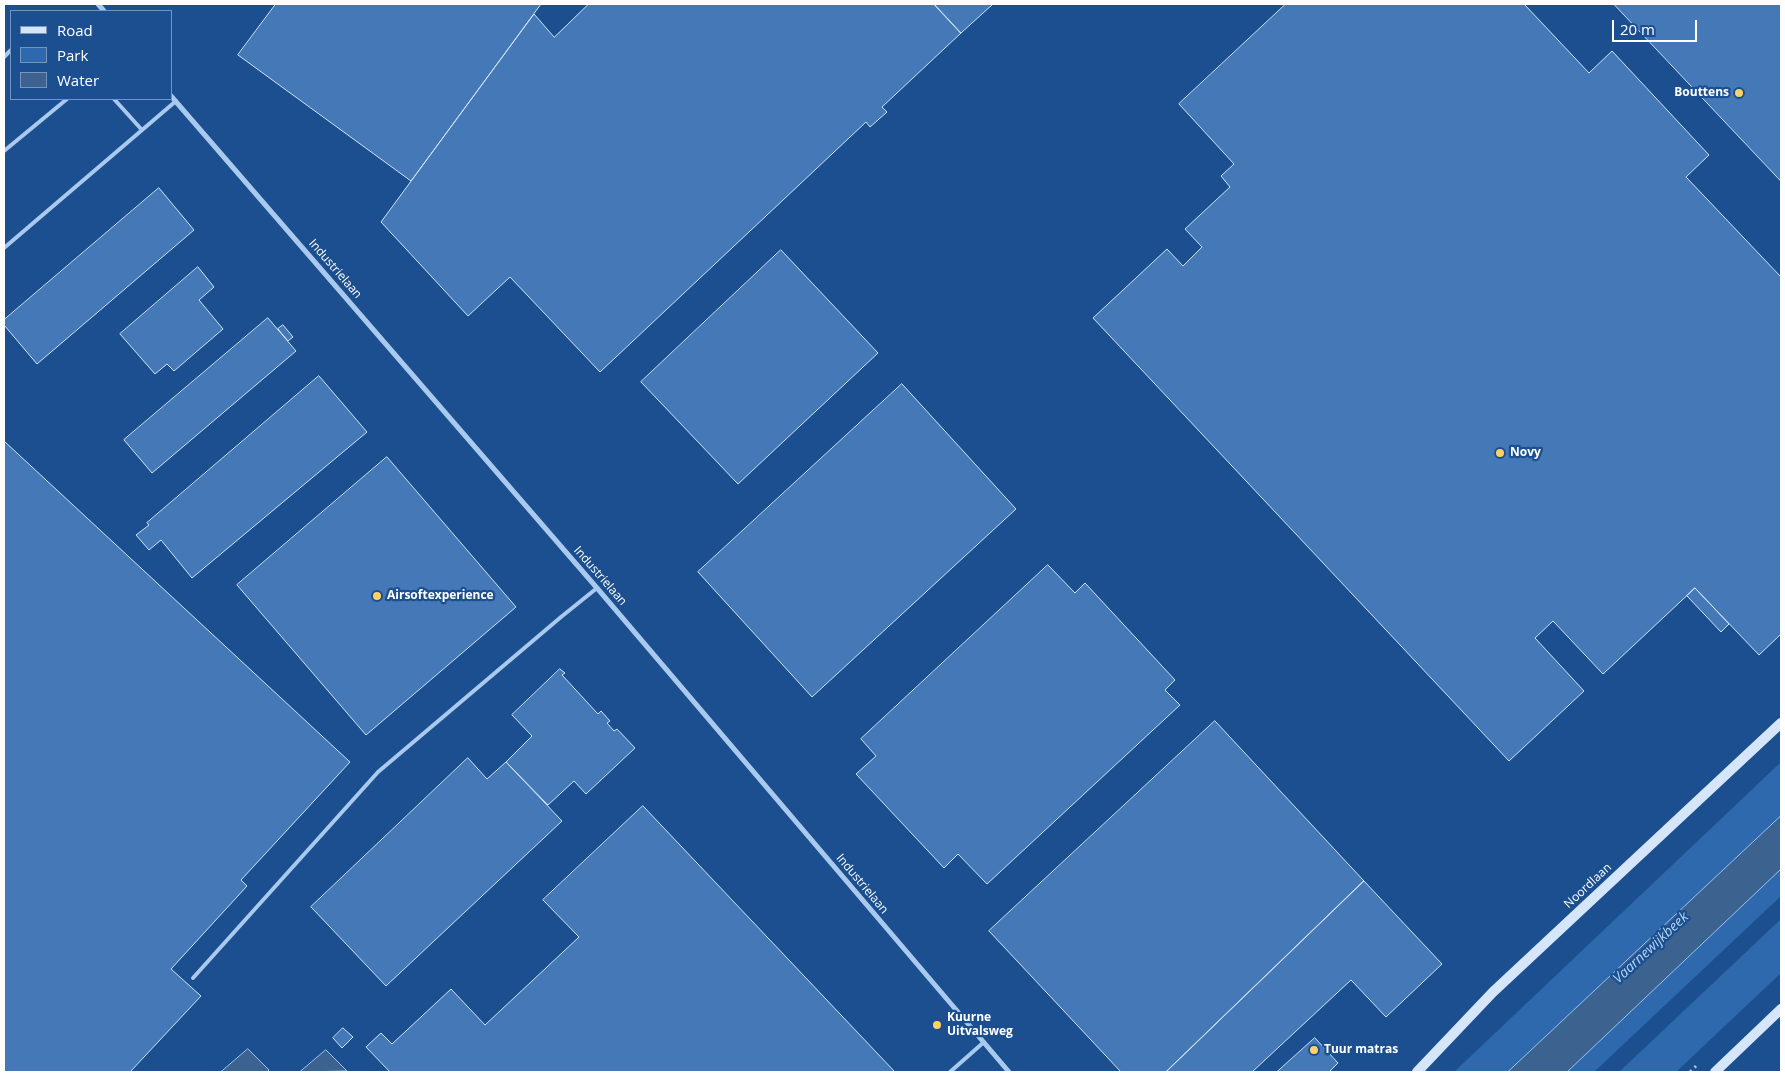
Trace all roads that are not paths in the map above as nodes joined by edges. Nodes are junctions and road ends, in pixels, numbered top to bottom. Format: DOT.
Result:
graph roads {
  1 [pos="172,97"];
  2 [pos="66,100"];
  3 [pos="115,100"];
  4 [pos="176,101"];
  5 [pos="142,130"];
  6 [pos="4,151"];
  7 [pos="4,248"];
  8 [pos="597,588"];
  9 [pos="1781,723"];
  10 [pos="194,978"];
  11 [pos="1781,1009"];
  12 [pos="984,1042"];
  13 [pos="950,1072"];
  14 [pos="1009,1072"];
  15 [pos="1417,1072"];
  16 [pos="1715,1072"];
  1 -- 4 [label="street, Industrielaan"];
  2 -- 6 [label="lane"];
  3 -- 5 [label="lane"];
  4 -- 5 [label="lane"];
  4 -- 8 [label="street, Industrielaan"];
  5 -- 7 [label="lane"];
  8 -- 10 [label="lane"];
  8 -- 12 [label="street, Industrielaan"];
  9 -- 15 [label="street, Noordlaan"];
  11 -- 16 [label="street"];
  12 -- 13 [label="lane"];
  12 -- 14 [label="street, Industrielaan"];
}
